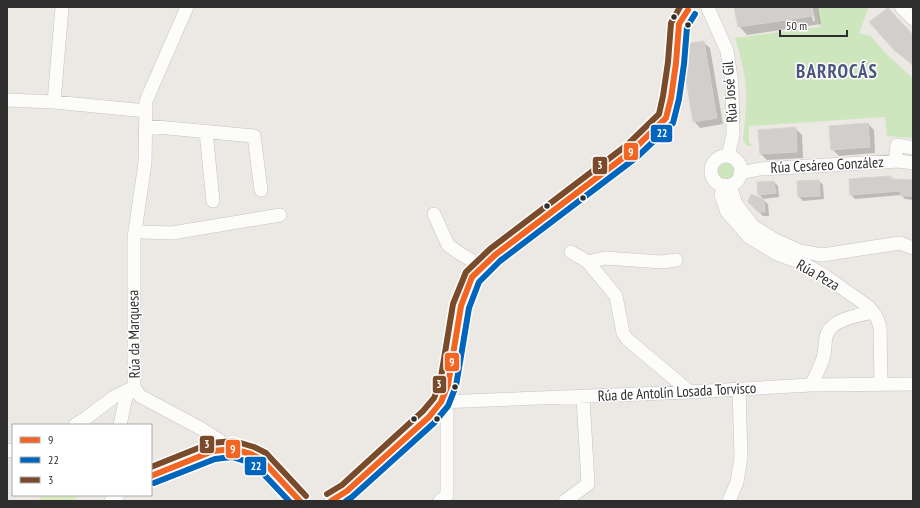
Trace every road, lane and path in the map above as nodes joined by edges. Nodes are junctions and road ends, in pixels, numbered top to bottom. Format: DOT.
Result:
graph roads {
  1 [pos="62,7"];
  2 [pos="187,7"];
  3 [pos="708,7"];
  4 [pos="901,7"];
  5 [pos="686,8"];
  6 [pos="913,19"];
  7 [pos="7,100"];
  8 [pos="54,102"];
  9 [pos="146,111"];
  10 [pos="146,126"];
  11 [pos="206,132"];
  12 [pos="913,148"];
  13 [pos="728,156"];
  14 [pos="895,161"];
  15 [pos="913,163"];
  16 [pos="740,173"];
  17 [pos="727,185"];
  18 [pos="261,190"];
  19 [pos="213,201"];
  20 [pos="434,214"];
  21 [pos="280,215"];
  22 [pos="138,235"];
  23 [pos="913,248"];
  24 [pos="571,252"];
  25 [pos="140,255"];
  26 [pos="676,260"];
  27 [pos="588,262"];
  28 [pos="483,267"];
  29 [pos="873,312"];
  30 [pos="881,384"];
  31 [pos="913,384"];
  32 [pos="811,385"];
  33 [pos="134,387"];
  34 [pos="739,389"];
  35 [pos="690,392"];
  36 [pos="583,397"];
  37 [pos="444,402"];
  38 [pos="77,424"];
  39 [pos="120,424"];
  40 [pos="233,449"];
  41 [pos="152,476"];
  42 [pos="300,501"];
  43 [pos="330,501"];
  44 [pos="440,501"];
  45 [pos="565,501"];
  46 [pos="729,501"];
  1 -- 8 [label="street"];
  2 -- 9 [label="street, Rúa da Marquesa"];
  3 -- 5 [label="street"];
  3 -- 13 [label="street, Rúa José Gil"];
  4 -- 6 [label="street"];
  5 -- 28 [label="street"];
  7 -- 8 [label="street"];
  8 -- 9 [label="street"];
  9 -- 10 [label="street, Rúa da Marquesa"];
  10 -- 11 [label="street"];
  10 -- 22 [label="street, Rúa da Marquesa"];
  11 -- 18 [label="street"];
  11 -- 19 [label="street"];
  12 -- 14 [label="street"];
  13 -- 16 [label="street"];
  13 -- 17 [label="street"];
  14 -- 15 [label="street, Rúa Cesáreo González"];
  14 -- 16 [label="street, Rúa Cesáreo González"];
  16 -- 17 [label="street"];
  17 -- 23 [label="street"];
  17 -- 29 [label="street, Rúa Peza"];
  20 -- 28 [label="street"];
  21 -- 22 [label="street"];
  22 -- 25 [label="street, Rúa da Marquesa"];
  22 -- 33 [label="street, Rúa da Marquesa"];
  24 -- 27 [label="street"];
  26 -- 27 [label="street"];
  27 -- 35 [label="street"];
  28 -- 37 [label="street"];
  29 -- 30 [label="street, Rúa Peza"];
  29 -- 32 [label="street"];
  30 -- 31 [label="street, Rúa de Antolín Losada Torvisco"];
  30 -- 32 [label="street, Rúa de Antolín Losada Torvisco"];
  32 -- 34 [label="street, Rúa de Antolín Losada Torvisco"];
  33 -- 38 [label="street"];
  33 -- 39 [label="street"];
  33 -- 40 [label="street, Rúa da Marquesa"];
  34 -- 35 [label="street, Rúa de Antolín Losada Torvisco"];
  34 -- 46 [label="street"];
  35 -- 36 [label="street, Rúa de Antolín Losada Torvisco"];
  36 -- 37 [label="street, Rúa de Antolín Losada Torvisco"];
  36 -- 45 [label="street"];
  37 -- 43 [label="street"];
  37 -- 44 [label="street"];
  40 -- 41 [label="street"];
  40 -- 42 [label="street"];
}
